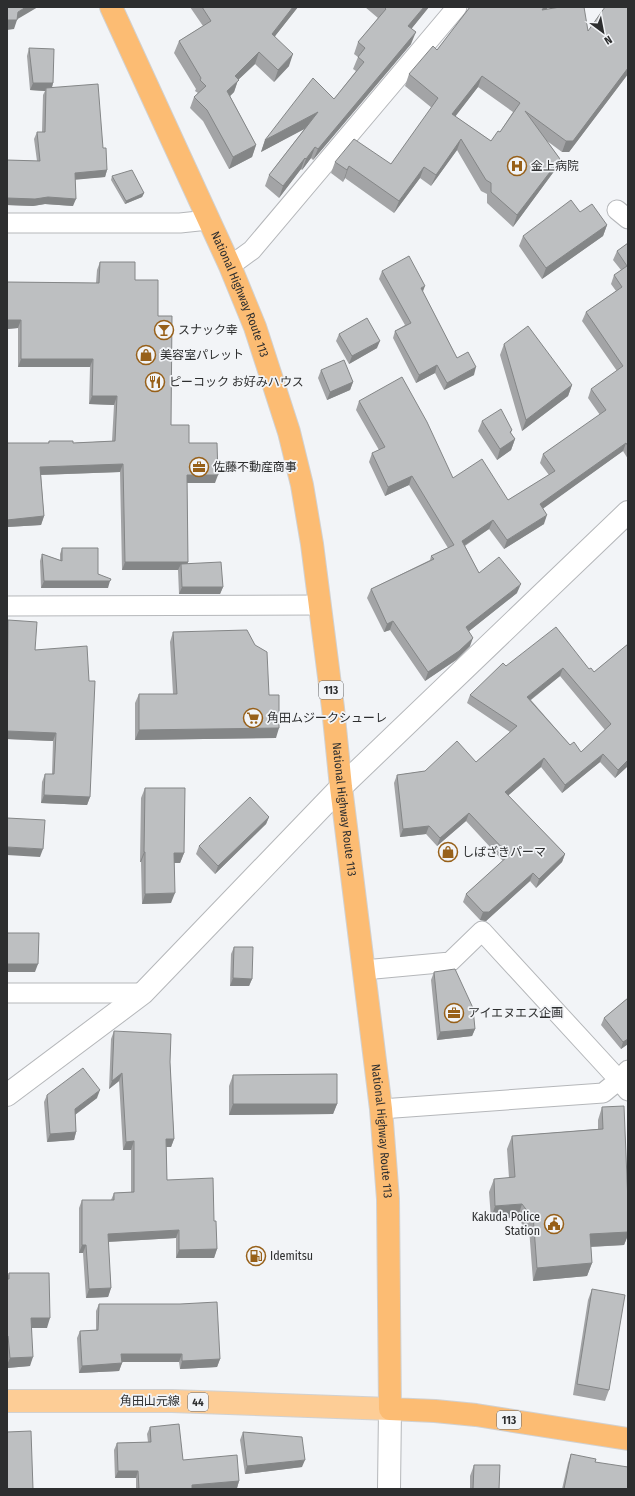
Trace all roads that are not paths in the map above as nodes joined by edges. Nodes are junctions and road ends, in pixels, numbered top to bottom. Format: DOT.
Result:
graph roads {
  1 [pos="111,7"];
  2 [pos="457,7"];
  3 [pos="208,220"];
  4 [pos="7,223"];
  5 [pos="230,266"];
  6 [pos="628,512"];
  7 [pos="320,605"];
  8 [pos="7,606"];
  9 [pos="341,787"];
  10 [pos="364,970"];
  11 [pos="143,992"];
  12 [pos="7,993"];
  13 [pos="625,1080"];
  14 [pos="7,1095"];
  15 [pos="381,1109"];
  16 [pos="7,1401"];
  17 [pos="390,1409"];
  18 [pos="628,1439"];
  19 [pos="389,1489"];
  1 -- 3 [label="highway, National Highway Route 113 / 113"];
  2 -- 5 [label="street"];
  3 -- 4 [label="street"];
  3 -- 5 [label="highway, National Highway Route 113 / 113"];
  5 -- 7 [label="highway, National Highway Route 113 / 113"];
  6 -- 9 [label="street"];
  7 -- 8 [label="street"];
  7 -- 9 [label="highway, National Highway Route 113 / 113"];
  9 -- 10 [label="highway, National Highway Route 113 / 113"];
  9 -- 11 [label="street"];
  10 -- 13 [label="street"];
  10 -- 15 [label="highway, National Highway Route 113 / 113"];
  11 -- 12 [label="street"];
  11 -- 14 [label="street"];
  13 -- 15 [label="street"];
  15 -- 17 [label="highway, National Highway Route 113 / 113"];
  16 -- 17 [label="main road, 角田山元線 / 44"];
  17 -- 18 [label="highway, 113"];
  17 -- 19 [label="street"];
}
